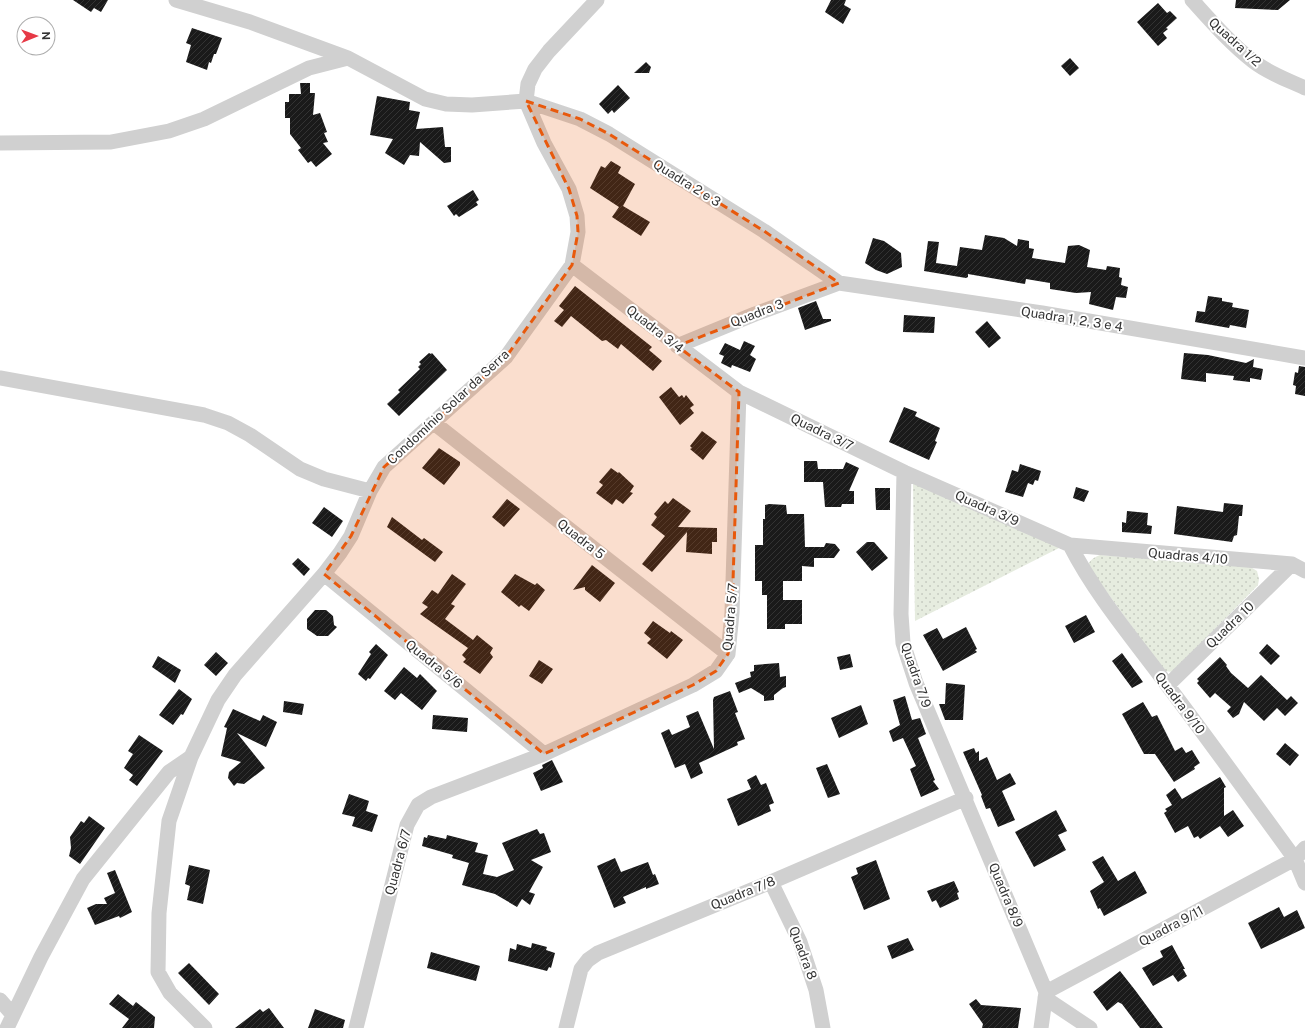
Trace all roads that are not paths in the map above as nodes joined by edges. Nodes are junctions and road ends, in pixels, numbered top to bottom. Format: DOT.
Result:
graph roads {
  1 [pos="176,0"];
  2 [pos="597,0"];
  3 [pos="1192,0"];
  4 [pos="348,58"];
  5 [pos="1305,88"];
  6 [pos="526,100"];
  7 [pos="0,143"];
  8 [pos="572,265"];
  9 [pos="839,283"];
  10 [pos="677,346"];
  11 [pos="1305,358"];
  12 [pos="0,378"];
  13 [pos="739,392"];
  14 [pos="434,423"];
  15 [pos="904,472"];
  16 [pos="370,491"];
  17 [pos="1070,544"];
  18 [pos="1299,568"];
  19 [pos="324,574"];
  20 [pos="728,654"];
  21 [pos="1168,686"];
  22 [pos="544,754"];
  23 [pos="191,757"];
  24 [pos="966,798"];
  25 [pos="1300,854"];
  26 [pos="771,882"];
  27 [pos="1305,883"];
  28 [pos="1046,995"];
  29 [pos="0,1000"];
  30 [pos="10,1021"];
  31 [pos="204,1028"];
  32 [pos="356,1028"];
  33 [pos="566,1028"];
  34 [pos="823,1028"];
  35 [pos="1041,1028"];
  36 [pos="1090,1028"];
  1 -- 4 [label="street"];
  2 -- 6 [label="street"];
  3 -- 5 [label="street, Quadra 1/2"];
  4 -- 6 [label="street"];
  4 -- 7 [label="street"];
  6 -- 8 [label="street, Condomínio Solar da Serra"];
  6 -- 9 [label="street, Quadra 2 e 3"];
  8 -- 10 [label="street, Quadra 3/4"];
  8 -- 14 [label="street, Condomínio Solar da Serra"];
  9 -- 10 [label="street, Quadra 3"];
  9 -- 11 [label="street, Quadra 1, 2, 3 e 4"];
  10 -- 13 [label="street, Quadra 3/4"];
  12 -- 16 [label="street"];
  13 -- 15 [label="street, Quadra 3/7"];
  13 -- 20 [label="street, Quadra 5/7"];
  14 -- 16 [label="street, Condomínio Solar da Serra"];
  14 -- 20 [label="street, Quadra 5"];
  15 -- 17 [label="street, Quadra 3/9"];
  15 -- 24 [label="street, Quadra 7/9"];
  16 -- 19 [label="street, Condomínio Solar da Serra"];
  17 -- 18 [label="street, Quadras 4/10"];
  17 -- 21 [label="street, Quadra 9/10"];
  18 -- 21 [label="street, Quadra 10"];
  19 -- 22 [label="street, Quadra 5/6"];
  19 -- 23 [label="street, Condomínio Solar da Serra"];
  20 -- 22 [label="street, Quadra 5/7"];
  21 -- 25 [label="street, Quadra 9/10"];
  22 -- 32 [label="street, Quadra 6/7"];
  23 -- 30 [label="street"];
  23 -- 31 [label="street, Condomínio Solar da Serra"];
  24 -- 26 [label="street, Quadra 7/8"];
  24 -- 28 [label="street, Quadra 8/9"];
  25 -- 27 [label="street, Quadra 9/10"];
  25 -- 28 [label="street, Quadra 9/11"];
  26 -- 33 [label="street, Quadra 7/8"];
  26 -- 34 [label="street, Quadra 8"];
  28 -- 35 [label="street"];
  28 -- 36 [label="street"];
  29 -- 30 [label="street"];
}
